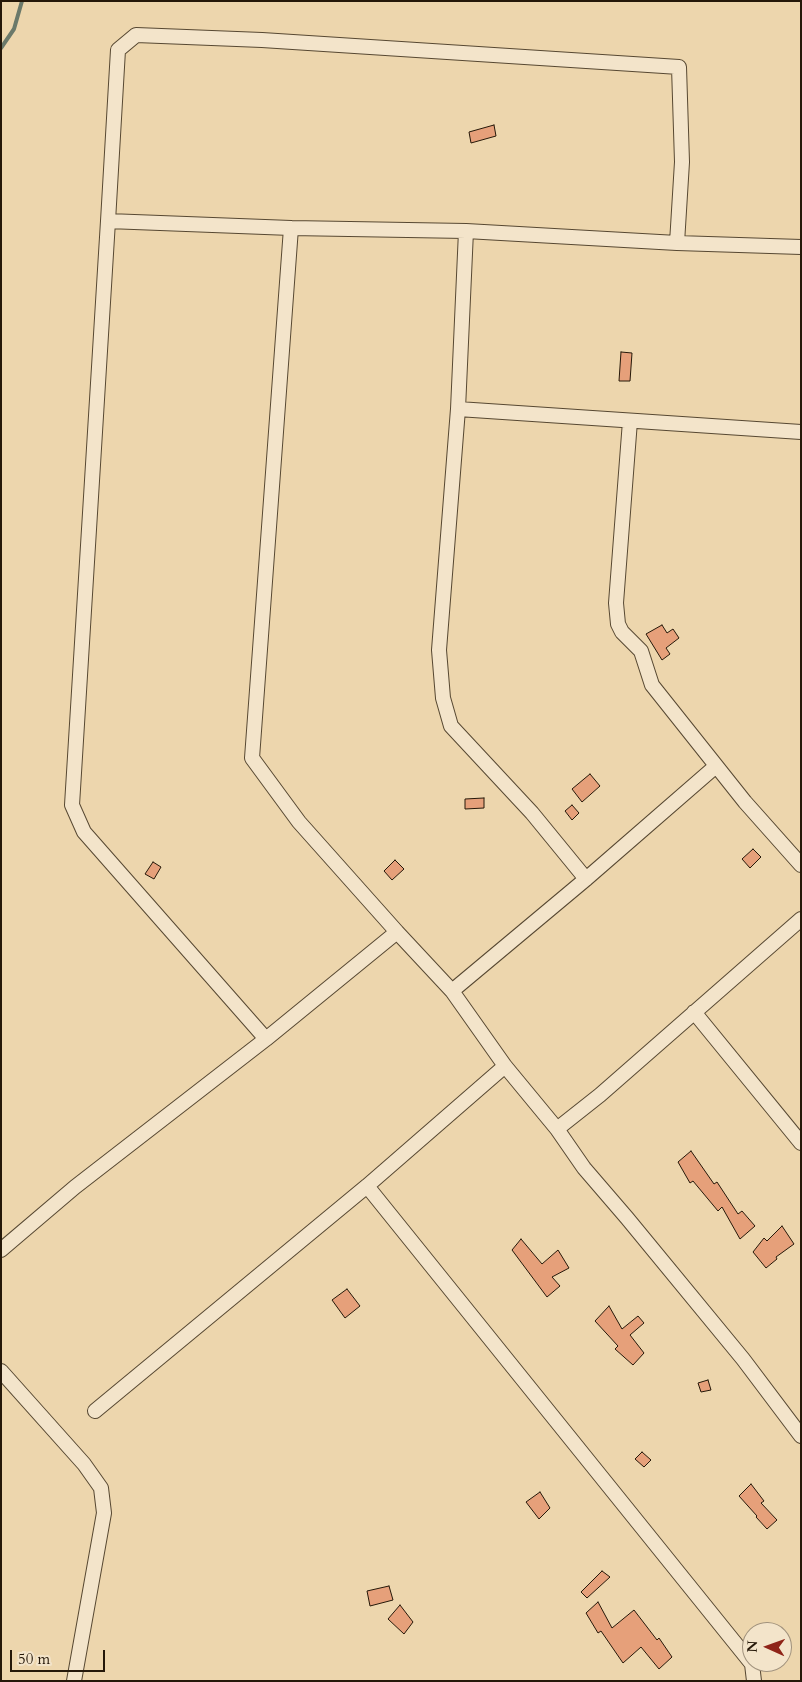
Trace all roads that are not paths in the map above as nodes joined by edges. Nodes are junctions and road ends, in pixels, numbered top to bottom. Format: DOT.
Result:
graph roads {
  1 [pos="108,221"];
  2 [pos="291,228"];
  3 [pos="466,232"];
  4 [pos="677,243"];
  5 [pos="801,247"];
  6 [pos="458,408"];
  7 [pos="630,421"];
  8 [pos="801,432"];
  9 [pos="716,766"];
  10 [pos="801,865"];
  11 [pos="586,879"];
  12 [pos="801,919"];
  13 [pos="396,932"];
  14 [pos="452,991"];
  15 [pos="694,1012"];
  16 [pos="266,1039"];
  17 [pos="504,1066"];
  18 [pos="557,1129"];
  19 [pos="801,1143"];
  20 [pos="367,1186"];
  21 [pos="1,1250"];
  22 [pos="1,1372"];
  23 [pos="95,1411"];
  24 [pos="801,1436"];
  25 [pos="74,1681"];
  26 [pos="754,1681"];
  1 -- 2 [label="street"];
  1 -- 4 [label="street"];
  1 -- 16 [label="street"];
  2 -- 3 [label="street"];
  2 -- 13 [label="street"];
  3 -- 4 [label="street"];
  3 -- 6 [label="street"];
  4 -- 5 [label="street"];
  6 -- 7 [label="street"];
  6 -- 11 [label="street"];
  7 -- 8 [label="street"];
  7 -- 9 [label="street"];
  9 -- 10 [label="street"];
  9 -- 11 [label="street"];
  11 -- 14 [label="street"];
  12 -- 15 [label="street"];
  13 -- 14 [label="street"];
  13 -- 16 [label="street"];
  14 -- 17 [label="street"];
  15 -- 18 [label="street"];
  15 -- 19 [label="street"];
  16 -- 21 [label="street"];
  17 -- 18 [label="street"];
  17 -- 20 [label="street"];
  18 -- 24 [label="street"];
  20 -- 23 [label="street"];
  20 -- 26 [label="street"];
  22 -- 25 [label="street"];
}
